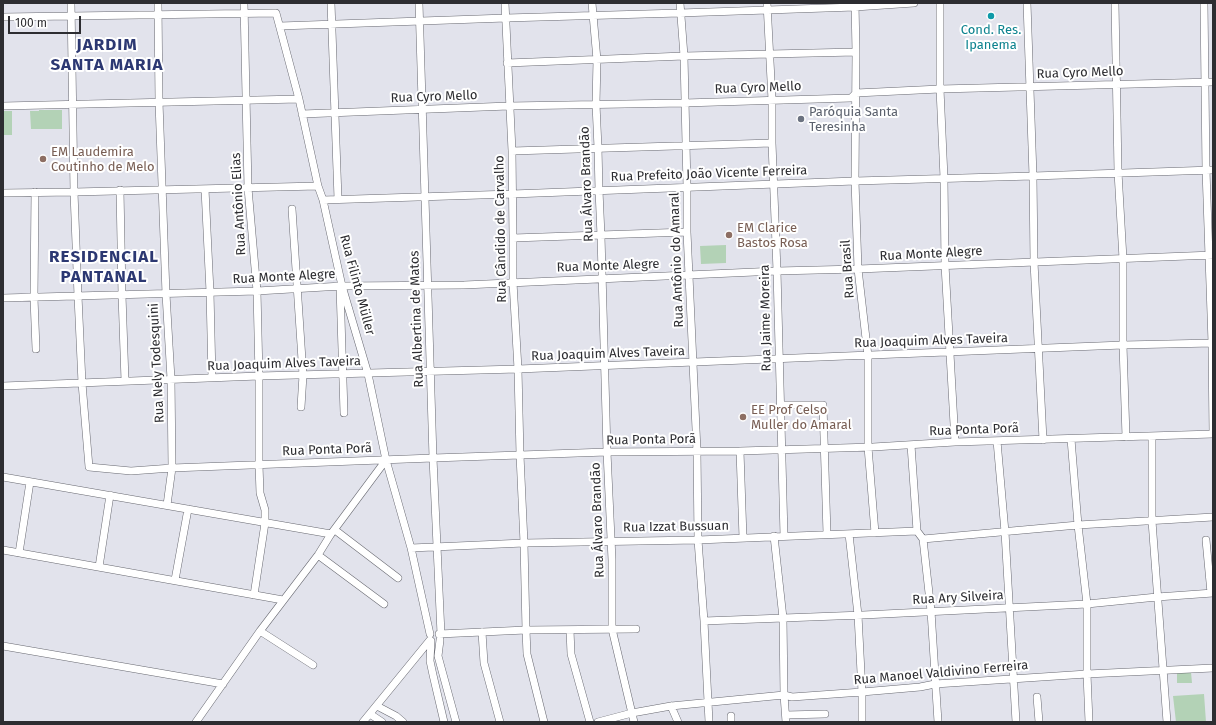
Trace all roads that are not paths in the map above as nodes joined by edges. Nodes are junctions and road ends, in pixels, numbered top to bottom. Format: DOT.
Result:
graph roads {
  1 [pos="71,3"];
  2 [pos="158,3"];
  3 [pos="244,3"];
  4 [pos="331,3"];
  5 [pos="419,3"];
  6 [pos="505,3"];
  7 [pos="592,3"];
  8 [pos="680,3"];
  9 [pos="914,3"];
  10 [pos="940,3"];
  11 [pos="1027,3"];
  12 [pos="1115,3"];
  13 [pos="1204,3"];
  14 [pos="855,5"];
  15 [pos="767,7"];
  16 [pos="244,14"];
  17 [pos="680,14"];
  18 [pos="159,15"];
  19 [pos="71,16"];
  20 [pos="593,16"];
  21 [pos="3,17"];
  22 [pos="506,18"];
  23 [pos="420,21"];
  24 [pos="332,25"];
  25 [pos="280,26"];
  26 [pos="856,52"];
  27 [pos="770,54"];
  28 [pos="684,56"];
  29 [pos="597,60"];
  30 [pos="508,63"];
  31 [pos="1205,82"];
  32 [pos="1213,82"];
  33 [pos="1117,84"];
  34 [pos="1030,87"];
  35 [pos="940,89"];
  36 [pos="856,93"];
  37 [pos="299,99"];
  38 [pos="246,100"];
  39 [pos="772,100"];
  40 [pos="159,102"];
  41 [pos="684,103"];
  42 [pos="73,104"];
  43 [pos="596,104"];
  44 [pos="3,106"];
  45 [pos="509,106"];
  46 [pos="423,109"];
  47 [pos="335,112"];
  48 [pos="302,114"];
  49 [pos="772,143"];
  50 [pos="686,145"];
  51 [pos="598,148"];
  52 [pos="512,151"];
  53 [pos="1209,170"];
  54 [pos="1118,172"];
  55 [pos="1033,176"];
  56 [pos="944,178"];
  57 [pos="855,181"];
  58 [pos="774,184"];
  59 [pos="318,186"];
  60 [pos="687,187"];
  61 [pos="248,188"];
  62 [pos="205,189"];
  63 [pos="120,190"];
  64 [pos="162,190"];
  65 [pos="599,190"];
  66 [pos="3,192"];
  67 [pos="35,192"];
  68 [pos="74,192"];
  69 [pos="512,194"];
  70 [pos="425,196"];
  71 [pos="338,199"];
  72 [pos="323,200"];
  73 [pos="292,209"];
  74 [pos="687,232"];
  75 [pos="601,236"];
  76 [pos="514,238"];
  77 [pos="1211,255"];
  78 [pos="1123,259"];
  79 [pos="1034,262"];
  80 [pos="945,265"];
  81 [pos="858,269"];
  82 [pos="777,271"];
  83 [pos="689,275"];
  84 [pos="602,279"];
  85 [pos="513,282"];
  86 [pos="428,285"];
  87 [pos="341,286"];
  88 [pos="297,289"];
  89 [pos="257,291"];
  90 [pos="210,292"];
  91 [pos="166,294"];
  92 [pos="122,295"];
  93 [pos="78,296"];
  94 [pos="3,298"];
  95 [pos="34,298"];
  96 [pos="1212,343"];
  97 [pos="1123,345"];
  98 [pos="36,349"];
  99 [pos="1038,349"];
  100 [pos="950,352"];
  101 [pos="868,356"];
  102 [pos="779,360"];
  103 [pos="693,362"];
  104 [pos="604,366"];
  105 [pos="518,369"];
  106 [pos="431,372"];
  107 [pos="343,374"];
  108 [pos="368,374"];
  109 [pos="303,375"];
  110 [pos="259,376"];
  111 [pos="212,378"];
  112 [pos="171,379"];
  113 [pos="125,381"];
  114 [pos="82,383"];
  115 [pos="3,386"];
  116 [pos="780,405"];
  117 [pos="301,407"];
  118 [pos="344,413"];
  119 [pos="1213,434"];
  120 [pos="1152,436"];
  121 [pos="1126,437"];
  122 [pos="1071,439"];
  123 [pos="1043,440"];
  124 [pos="996,441"];
  125 [pos="955,442"];
  126 [pos="911,445"];
  127 [pos="868,447"];
  128 [pos="825,448"];
  129 [pos="782,450"];
  130 [pos="697,451"];
  131 [pos="740,451"];
  132 [pos="607,452"];
  133 [pos="520,455"];
  134 [pos="433,458"];
  135 [pos="386,460"];
  136 [pos="259,465"];
  137 [pos="172,468"];
  138 [pos="3,477"];
  139 [pos="30,482"];
  140 [pos="110,495"];
  141 [pos="167,505"];
  142 [pos="188,509"];
  143 [pos="1213,517"];
  144 [pos="1152,521"];
  145 [pos="265,523"];
  146 [pos="1078,525"];
  147 [pos="917,531"];
  148 [pos="333,532"];
  149 [pos="875,532"];
  150 [pos="1005,532"];
  151 [pos="827,534"];
  152 [pos="849,534"];
  153 [pos="774,536"];
  154 [pos="784,536"];
  155 [pos="743,538"];
  156 [pos="924,539"];
  157 [pos="698,540"];
  158 [pos="1206,540"];
  159 [pos="612,541"];
  160 [pos="524,543"];
  161 [pos="437,546"];
  162 [pos="411,548"];
  163 [pos="3,550"];
  164 [pos="19,552"];
  165 [pos="318,555"];
  166 [pos="99,567"];
  167 [pos="398,578"];
  168 [pos="175,580"];
  169 [pos="1212,593"];
  170 [pos="254,594"];
  171 [pos="1157,597"];
  172 [pos="283,600"];
  173 [pos="384,604"];
  174 [pos="1087,604"];
  175 [pos="1009,607"];
  176 [pos="931,611"];
  177 [pos="858,615"];
  178 [pos="784,618"];
  179 [pos="704,621"];
  180 [pos="612,629"];
  181 [pos="636,629"];
  182 [pos="526,630"];
  183 [pos="570,630"];
  184 [pos="260,631"];
  185 [pos="482,632"];
  186 [pos="440,636"];
  187 [pos="430,638"];
  188 [pos="3,646"];
  189 [pos="313,665"];
  190 [pos="1213,668"];
  191 [pos="1164,671"];
  192 [pos="1087,674"];
  193 [pos="1014,679"];
  194 [pos="223,684"];
  195 [pos="935,684"];
  196 [pos="862,692"];
  197 [pos="784,695"];
  198 [pos="1037,697"];
  199 [pos="707,703"];
  200 [pos="377,706"];
  201 [pos="671,706"];
  202 [pos="632,713"];
  203 [pos="370,714"];
  204 [pos="825,714"];
  205 [pos="786,719"];
  206 [pos="196,722"];
  207 [pos="363,722"];
  208 [pos="382,722"];
  209 [pos="403,722"];
  210 [pos="444,722"];
  211 [pos="456,722"];
  212 [pos="500,722"];
  213 [pos="544,722"];
  214 [pos="590,722"];
  215 [pos="598,722"];
  216 [pos="634,722"];
  217 [pos="678,722"];
  218 [pos="709,722"];
  219 [pos="862,722"];
  220 [pos="938,722"];
  221 [pos="1016,722"];
  222 [pos="1039,722"];
  223 [pos="1089,722"];
  224 [pos="1167,722"];
  1 -- 19 [label="street"];
  2 -- 18 [label="street, Rua Nely Todesquini"];
  3 -- 16 [label="street, Rua Antônio Elias"];
  4 -- 24 [label="street"];
  5 -- 23 [label="street, Rua Albertina de Matos"];
  6 -- 22 [label="street, Rua Cândido de Carvalho"];
  7 -- 20 [label="street, Rua Álvaro Brandão"];
  8 -- 17 [label="street, Rua Antônio do Amaral"];
  9 -- 14 [label="street"];
  10 -- 35 [label="street"];
  11 -- 34 [label="street"];
  12 -- 33 [label="street"];
  13 -- 31 [label="street"];
  14 -- 15 [label="street"];
  14 -- 26 [label="street, Rua Brasil"];
  15 -- 17 [label="street"];
  15 -- 27 [label="street, Rua Jaime Moreira"];
  16 -- 18 [label="street"];
  16 -- 25 [label="street, Rua Filinto Müller"];
  16 -- 38 [label="street, Rua Antônio Elias"];
  17 -- 20 [label="street"];
  17 -- 28 [label="street, Rua Antônio do Amaral"];
  18 -- 19 [label="street"];
  18 -- 40 [label="street, Rua Nely Todesquini"];
  19 -- 21 [label="street"];
  19 -- 42 [label="street"];
  20 -- 22 [label="street"];
  20 -- 29 [label="street, Rua Álvaro Brandão"];
  22 -- 23 [label="street"];
  22 -- 30 [label="street, Rua Cândido de Carvalho"];
  23 -- 24 [label="street"];
  23 -- 46 [label="street, Rua Albertina de Matos"];
  24 -- 25 [label="street"];
  24 -- 47 [label="street"];
  25 -- 37 [label="street, Rua Filinto Müller"];
  26 -- 27 [label="street"];
  26 -- 36 [label="street, Rua Brasil"];
  27 -- 28 [label="street"];
  27 -- 39 [label="street, Rua Jaime Moreira"];
  28 -- 29 [label="street"];
  28 -- 41 [label="street, Rua Antônio do Amaral"];
  29 -- 30 [label="street"];
  29 -- 43 [label="street, Rua Álvaro Brandão"];
  30 -- 45 [label="street, Rua Cândido de Carvalho"];
  31 -- 32 [label="street, Rua Cyro Mello"];
  31 -- 33 [label="street, Rua Cyro Mello"];
  31 -- 53 [label="street"];
  33 -- 34 [label="street, Rua Cyro Mello"];
  33 -- 54 [label="street"];
  34 -- 35 [label="street, Rua Cyro Mello"];
  34 -- 55 [label="street"];
  35 -- 36 [label="street, Rua Cyro Mello"];
  35 -- 56 [label="street"];
  36 -- 39 [label="street, Rua Cyro Mello"];
  36 -- 57 [label="street, Rua Brasil"];
  37 -- 38 [label="street"];
  37 -- 48 [label="street, Rua Filinto Müller"];
  38 -- 40 [label="street"];
  38 -- 61 [label="street, Rua Antônio Elias"];
  39 -- 41 [label="street, Rua Cyro Mello"];
  39 -- 49 [label="street, Rua Jaime Moreira"];
  40 -- 42 [label="street"];
  40 -- 64 [label="street, Rua Nely Todesquini"];
  41 -- 43 [label="street, Rua Cyro Mello"];
  41 -- 50 [label="street, Rua Antônio do Amaral"];
  42 -- 44 [label="street"];
  42 -- 68 [label="street"];
  43 -- 45 [label="street, Rua Cyro Mello"];
  43 -- 51 [label="street, Rua Álvaro Brandão"];
  45 -- 46 [label="street, Rua Cyro Mello"];
  45 -- 52 [label="street, Rua Cândido de Carvalho"];
  46 -- 47 [label="street, Rua Cyro Mello"];
  46 -- 70 [label="street, Rua Albertina de Matos"];
  47 -- 48 [label="street, Rua Cyro Mello"];
  47 -- 71 [label="street"];
  48 -- 59 [label="street, Rua Filinto Müller"];
  49 -- 50 [label="street"];
  49 -- 58 [label="street, Rua Jaime Moreira"];
  50 -- 51 [label="street"];
  50 -- 60 [label="street, Rua Antônio do Amaral"];
  51 -- 52 [label="street"];
  51 -- 65 [label="street, Rua Álvaro Brandão"];
  52 -- 69 [label="street, Rua Cândido de Carvalho"];
  53 -- 54 [label="street, Rua Prefeito João Vicente Ferreira"];
  53 -- 77 [label="street"];
  54 -- 55 [label="street, Rua Prefeito João Vicente Ferreira"];
  54 -- 78 [label="street"];
  55 -- 56 [label="street, Rua Prefeito João Vicente Ferreira"];
  55 -- 79 [label="street"];
  56 -- 57 [label="street, Rua Prefeito João Vicente Ferreira"];
  56 -- 80 [label="street"];
  57 -- 58 [label="street, Rua Prefeito João Vicente Ferreira"];
  57 -- 81 [label="street, Rua Brasil"];
  58 -- 60 [label="street, Rua Prefeito João Vicente Ferreira"];
  58 -- 82 [label="street, Rua Jaime Moreira"];
  59 -- 61 [label="street"];
  59 -- 72 [label="street, Rua Filinto Müller"];
  60 -- 65 [label="street, Rua Prefeito João Vicente Ferreira"];
  60 -- 74 [label="street, Rua Antônio do Amaral"];
  61 -- 62 [label="street"];
  61 -- 89 [label="street, Rua Antônio Elias"];
  62 -- 64 [label="street"];
  62 -- 90 [label="street"];
  63 -- 64 [label="street"];
  63 -- 68 [label="street"];
  63 -- 92 [label="street"];
  64 -- 91 [label="street, Rua Nely Todesquini"];
  65 -- 69 [label="street, Rua Prefeito João Vicente Ferreira"];
  65 -- 75 [label="street, Rua Álvaro Brandão"];
  66 -- 67 [label="street"];
  67 -- 68 [label="street"];
  67 -- 95 [label="street"];
  68 -- 93 [label="street"];
  69 -- 70 [label="street, Rua Prefeito João Vicente Ferreira"];
  69 -- 76 [label="street, Rua Cândido de Carvalho"];
  70 -- 71 [label="street, Rua Prefeito João Vicente Ferreira"];
  70 -- 86 [label="street, Rua Albertina de Matos"];
  71 -- 72 [label="street, Rua Prefeito João Vicente Ferreira"];
  72 -- 87 [label="street, Rua Filinto Müller"];
  73 -- 88 [label="street"];
  74 -- 75 [label="street"];
  74 -- 83 [label="street, Rua Antônio do Amaral"];
  75 -- 76 [label="street"];
  75 -- 84 [label="street, Rua Álvaro Brandão"];
  76 -- 85 [label="street, Rua Cândido de Carvalho"];
  77 -- 78 [label="street, Rua Monte Alegre"];
  77 -- 96 [label="street"];
  78 -- 79 [label="street, Rua Monte Alegre"];
  78 -- 97 [label="street"];
  79 -- 80 [label="street, Rua Monte Alegre"];
  79 -- 99 [label="street"];
  80 -- 81 [label="street, Rua Monte Alegre"];
  80 -- 100 [label="street"];
  81 -- 82 [label="street, Rua Monte Alegre"];
  81 -- 101 [label="street, Rua Brasil"];
  82 -- 83 [label="street, Rua Monte Alegre"];
  82 -- 102 [label="street, Rua Jaime Moreira"];
  83 -- 84 [label="street, Rua Monte Alegre"];
  83 -- 103 [label="street, Rua Antônio do Amaral"];
  84 -- 85 [label="street, Rua Monte Alegre"];
  84 -- 104 [label="street, Rua Álvaro Brandão"];
  85 -- 86 [label="street, Rua Monte Alegre"];
  85 -- 105 [label="street, Rua Cândido de Carvalho"];
  86 -- 87 [label="street, Rua Monte Alegre"];
  86 -- 106 [label="street, Rua Albertina de Matos"];
  87 -- 88 [label="street, Rua Monte Alegre"];
  87 -- 107 [label="street"];
  87 -- 108 [label="street, Rua Filinto Müller"];
  88 -- 89 [label="street, Rua Monte Alegre"];
  88 -- 109 [label="street"];
  89 -- 90 [label="street, Rua Monte Alegre"];
  89 -- 110 [label="street, Rua Antônio Elias"];
  90 -- 91 [label="street, Rua Monte Alegre"];
  90 -- 111 [label="street"];
  91 -- 92 [label="street, Rua Monte Alegre"];
  91 -- 112 [label="street, Rua Nely Todesquini"];
  92 -- 93 [label="street, Rua Monte Alegre"];
  92 -- 113 [label="street"];
  93 -- 95 [label="street, Rua Monte Alegre"];
  93 -- 114 [label="street"];
  94 -- 95 [label="street, Rua Monte Alegre"];
  95 -- 98 [label="street"];
  96 -- 97 [label="street, Rua Joaquim Alves Taveira"];
  96 -- 119 [label="street"];
  97 -- 99 [label="street, Rua Joaquim Alves Taveira"];
  97 -- 121 [label="street"];
  99 -- 100 [label="street, Rua Joaquim Alves Taveira"];
  99 -- 123 [label="street"];
  100 -- 101 [label="street, Rua Joaquim Alves Taveira"];
  100 -- 125 [label="street"];
  101 -- 102 [label="street, Rua Joaquim Alves Taveira"];
  101 -- 127 [label="street, Rua Brasil"];
  102 -- 103 [label="street, Rua Joaquim Alves Taveira"];
  102 -- 116 [label="street, Rua Jaime Moreira"];
  103 -- 104 [label="street, Rua Joaquim Alves Taveira"];
  103 -- 130 [label="street, Rua Antônio do Amaral"];
  104 -- 105 [label="street, Rua Joaquim Alves Taveira"];
  104 -- 132 [label="street, Rua Álvaro Brandão"];
  105 -- 106 [label="street, Rua Joaquim Alves Taveira"];
  105 -- 133 [label="street, Rua Cândido de Carvalho"];
  106 -- 108 [label="street, Rua Joaquim Alves Taveira"];
  106 -- 134 [label="street, Rua Albertina de Matos"];
  107 -- 108 [label="street, Rua Joaquim Alves Taveira"];
  107 -- 109 [label="street, Rua Joaquim Alves Taveira"];
  107 -- 118 [label="street"];
  108 -- 135 [label="street, Rua Filinto Müller"];
  109 -- 110 [label="street, Rua Joaquim Alves Taveira"];
  109 -- 117 [label="street"];
  110 -- 111 [label="street, Rua Joaquim Alves Taveira"];
  110 -- 136 [label="street, Rua Antônio Elias"];
  111 -- 112 [label="street, Rua Joaquim Alves Taveira"];
  112 -- 113 [label="street, Rua Joaquim Alves Taveira"];
  112 -- 137 [label="street, Rua Nely Todesquini"];
  113 -- 114 [label="street, Rua Joaquim Alves Taveira"];
  114 -- 115 [label="street, Rua Joaquim Alves Taveira"];
  114 -- 137 [label="street, Rua Ponta Porã"];
  116 -- 128 [label="street"];
  116 -- 129 [label="street, Rua Jaime Moreira"];
  119 -- 120 [label="street, Rua Ponta Porã"];
  120 -- 121 [label="street, Rua Ponta Porã"];
  120 -- 144 [label="street"];
  121 -- 122 [label="street, Rua Ponta Porã"];
  122 -- 123 [label="street, Rua Ponta Porã"];
  122 -- 146 [label="street"];
  123 -- 124 [label="street, Rua Ponta Porã"];
  124 -- 125 [label="street, Rua Ponta Porã"];
  124 -- 150 [label="street"];
  125 -- 126 [label="street, Rua Ponta Porã"];
  126 -- 127 [label="street, Rua Ponta Porã"];
  126 -- 147 [label="street"];
  127 -- 128 [label="street, Rua Ponta Porã"];
  127 -- 149 [label="street, Rua Brasil"];
  128 -- 129 [label="street, Rua Ponta Porã"];
  128 -- 151 [label="street"];
  129 -- 131 [label="street, Rua Ponta Porã"];
  129 -- 154 [label="street, Rua Jaime Moreira"];
  130 -- 131 [label="street, Rua Ponta Porã"];
  130 -- 132 [label="street, Rua Ponta Porã"];
  130 -- 157 [label="street, Rua Antônio do Amaral"];
  131 -- 155 [label="street"];
  132 -- 133 [label="street, Rua Ponta Porã"];
  132 -- 159 [label="street, Rua Álvaro Brandão"];
  133 -- 134 [label="street, Rua Ponta Porã"];
  133 -- 160 [label="street, Rua Cândido de Carvalho"];
  134 -- 135 [label="street, Rua Ponta Porã"];
  134 -- 161 [label="street, Rua Albertina de Matos"];
  135 -- 136 [label="street, Rua Ponta Porã"];
  135 -- 148 [label="street"];
  135 -- 162 [label="street, Rua Filinto Müller"];
  136 -- 137 [label="street, Rua Ponta Porã"];
  136 -- 145 [label="street, Rua Antônio Elias"];
  137 -- 141 [label="street, Rua Nely Todesquini"];
  138 -- 139 [label="street"];
  139 -- 140 [label="street"];
  139 -- 164 [label="street"];
  140 -- 141 [label="street"];
  140 -- 166 [label="street"];
  141 -- 142 [label="street"];
  142 -- 145 [label="street"];
  142 -- 168 [label="street"];
  143 -- 144 [label="street"];
  144 -- 146 [label="street"];
  144 -- 171 [label="street"];
  145 -- 148 [label="street"];
  145 -- 170 [label="street, Rua Antônio Elias"];
  146 -- 150 [label="street"];
  146 -- 174 [label="street"];
  147 -- 149 [label="street, Rua Izzat Bussuan"];
  147 -- 156 [label="street"];
  148 -- 165 [label="street"];
  148 -- 167 [label="street"];
  149 -- 152 [label="street, Rua Izzat Bussuan"];
  150 -- 156 [label="street"];
  150 -- 175 [label="street"];
  151 -- 152 [label="street, Rua Izzat Bussuan"];
  151 -- 154 [label="street, Rua Izzat Bussuan"];
  152 -- 177 [label="street"];
  153 -- 154 [label="street, Rua Izzat Bussuan"];
  153 -- 155 [label="street, Rua Izzat Bussuan"];
  153 -- 178 [label="street"];
  155 -- 157 [label="street, Rua Izzat Bussuan"];
  156 -- 176 [label="street"];
  157 -- 159 [label="street, Rua Izzat Bussuan"];
  157 -- 179 [label="street, Rua Antônio do Amaral"];
  158 -- 169 [label="street"];
  159 -- 160 [label="street, Rua Izzat Bussuan"];
  159 -- 180 [label="street, Rua Álvaro Brandão"];
  160 -- 161 [label="street, Rua Izzat Bussuan"];
  160 -- 182 [label="street, Rua Cândido de Carvalho"];
  161 -- 162 [label="street, Rua Izzat Bussuan"];
  161 -- 186 [label="street, Rua Albertina de Matos"];
  162 -- 187 [label="street, Rua Filinto Müller"];
  163 -- 164 [label="street"];
  164 -- 166 [label="street"];
  165 -- 172 [label="street"];
  165 -- 173 [label="street"];
  166 -- 168 [label="street"];
  168 -- 170 [label="street"];
  169 -- 171 [label="street, Rua Ary Silveira"];
  170 -- 172 [label="street"];
  171 -- 174 [label="street, Rua Ary Silveira"];
  171 -- 191 [label="street"];
  172 -- 184 [label="street"];
  174 -- 175 [label="street, Rua Ary Silveira"];
  174 -- 192 [label="street"];
  175 -- 176 [label="street, Rua Ary Silveira"];
  175 -- 193 [label="street"];
  176 -- 177 [label="street, Rua Ary Silveira"];
  176 -- 195 [label="street"];
  177 -- 178 [label="street, Rua Ary Silveira"];
  177 -- 196 [label="street"];
  178 -- 179 [label="street, Rua Ary Silveira"];
  178 -- 197 [label="street"];
  179 -- 199 [label="street, Rua Antônio do Amaral"];
  180 -- 181 [label="street"];
  180 -- 183 [label="street"];
  180 -- 202 [label="street, Rua Álvaro Brandão"];
  182 -- 183 [label="street"];
  182 -- 185 [label="street"];
  182 -- 213 [label="street, Rua Cândido de Carvalho"];
  183 -- 214 [label="street"];
  184 -- 189 [label="street"];
  184 -- 194 [label="street"];
  185 -- 186 [label="street"];
  185 -- 212 [label="street"];
  186 -- 187 [label="street"];
  186 -- 211 [label="street, Rua Albertina de Matos"];
  187 -- 200 [label="street"];
  187 -- 210 [label="street, Rua Filinto Müller"];
  188 -- 194 [label="street"];
  190 -- 191 [label="street, Rua Manoel Valdivino Ferreira"];
  191 -- 192 [label="street, Rua Manoel Valdivino Ferreira"];
  191 -- 224 [label="street"];
  192 -- 193 [label="street, Rua Manoel Valdivino Ferreira"];
  192 -- 223 [label="street"];
  193 -- 195 [label="street, Rua Manoel Valdivino Ferreira"];
  193 -- 221 [label="street"];
  194 -- 206 [label="street"];
  195 -- 196 [label="street, Rua Manoel Valdivino Ferreira"];
  195 -- 220 [label="street"];
  196 -- 197 [label="street, Rua Manoel Valdivino Ferreira"];
  196 -- 219 [label="street"];
  197 -- 199 [label="street, Rua Manoel Valdivino Ferreira"];
  197 -- 205 [label="street"];
  198 -- 222 [label="street"];
  199 -- 201 [label="street, Rua Manoel Valdivino Ferreira"];
  199 -- 218 [label="street, Rua Antônio do Amaral"];
  200 -- 203 [label="street"];
  200 -- 209 [label="street"];
  201 -- 202 [label="street, Rua Manoel Valdivino Ferreira"];
  201 -- 217 [label="street"];
  202 -- 215 [label="street, Rua Manoel Valdivino Ferreira"];
  202 -- 216 [label="street, Rua Álvaro Brandão"];
  203 -- 207 [label="street"];
  203 -- 208 [label="street"];
  204 -- 205 [label="street"];
}
